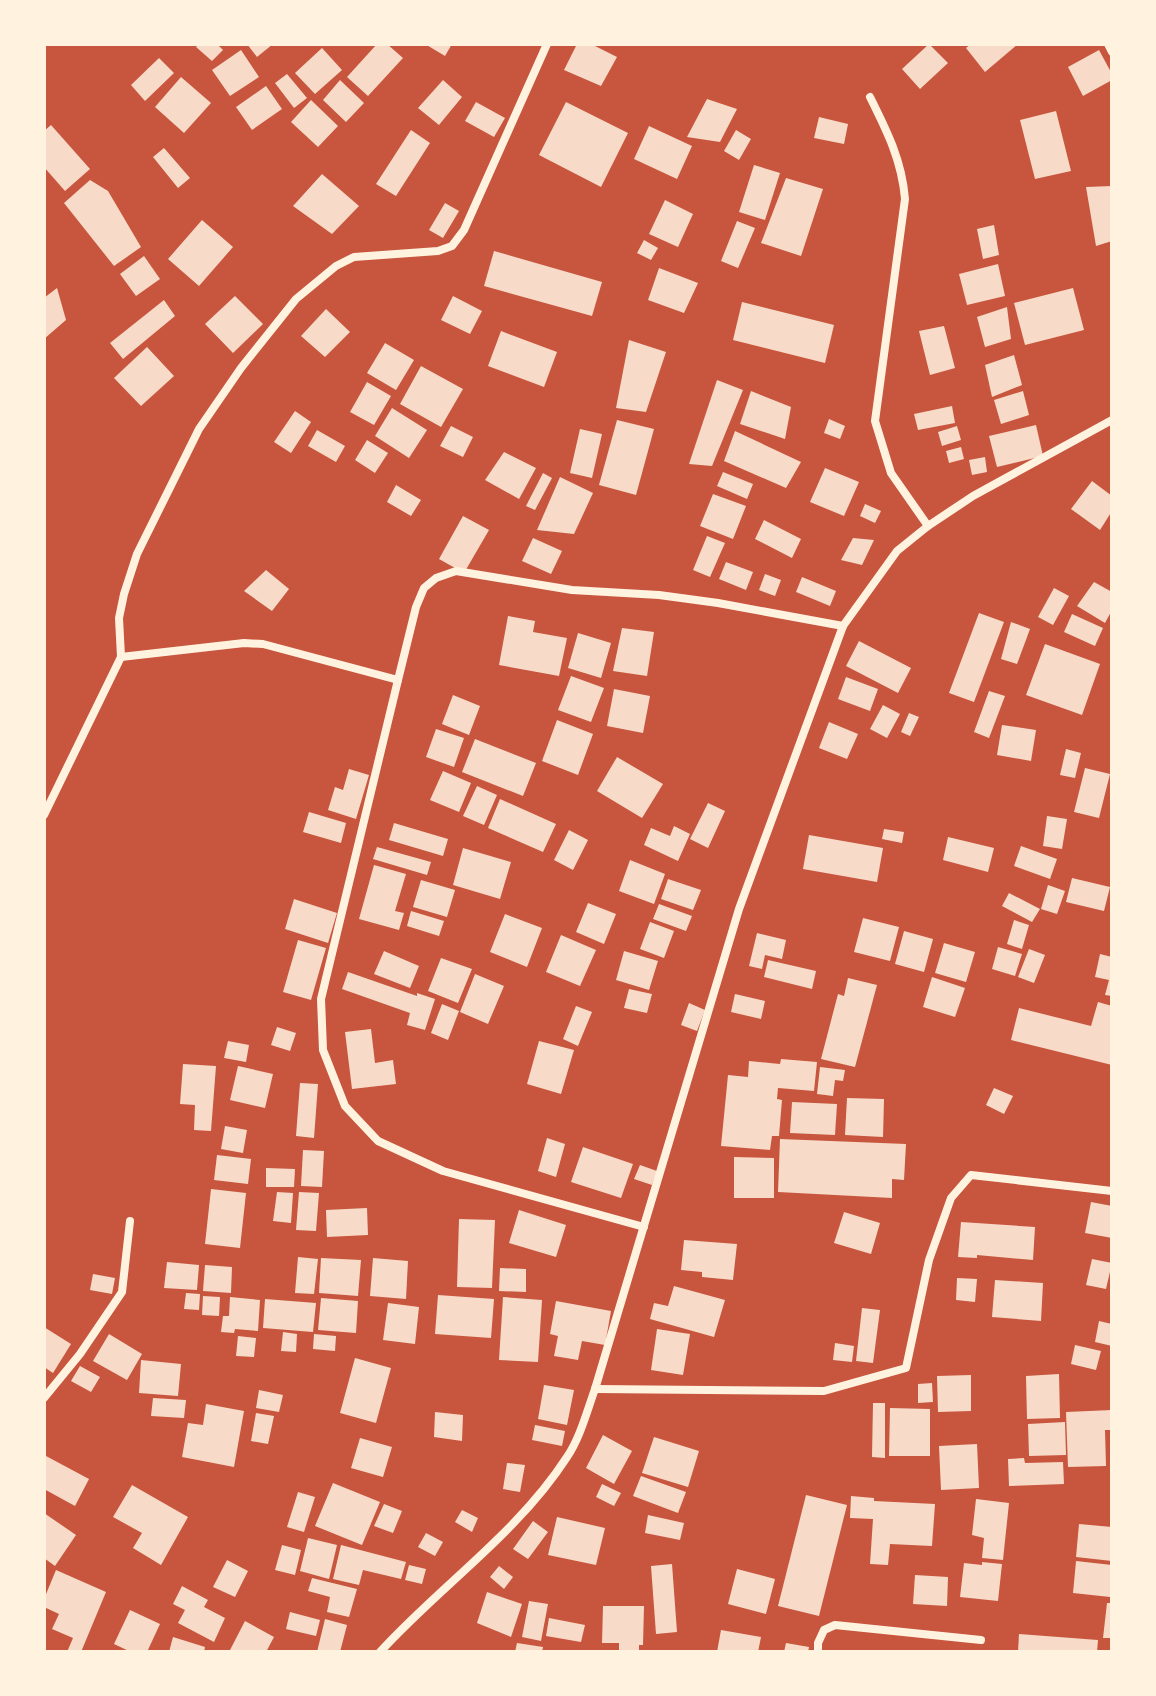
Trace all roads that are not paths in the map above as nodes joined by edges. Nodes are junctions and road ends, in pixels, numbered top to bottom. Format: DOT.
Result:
graph roads {
  1 [pos="547,44"];
  2 [pos="1108,44"];
  3 [pos="1112,52"];
  4 [pos="870,97"];
  5 [pos="1112,420"];
  6 [pos="928,526"];
  7 [pos="843,626"];
  8 [pos="121,657"];
  9 [pos="398,680"];
  10 [pos="44,815"];
  11 [pos="1112,1191"];
  12 [pos="130,1221"];
  13 [pos="644,1227"];
  14 [pos="595,1389"];
  15 [pos="44,1398"];
  16 [pos="981,1640"];
  17 [pos="380,1652"];
  18 [pos="818,1652"];
  1 -- 8 [label="street"];
  2 -- 3 [label="street"];
  4 -- 6 [label="street"];
  5 -- 6 [label="street"];
  6 -- 7 [label="street"];
  7 -- 9 [label="street"];
  7 -- 13 [label="street"];
  8 -- 9 [label="street"];
  8 -- 10 [label="street"];
  9 -- 13 [label="street"];
  11 -- 14 [label="street"];
  12 -- 15 [label="street"];
  13 -- 14 [label="street"];
  14 -- 17 [label="street"];
  16 -- 18 [label="street"];
}
